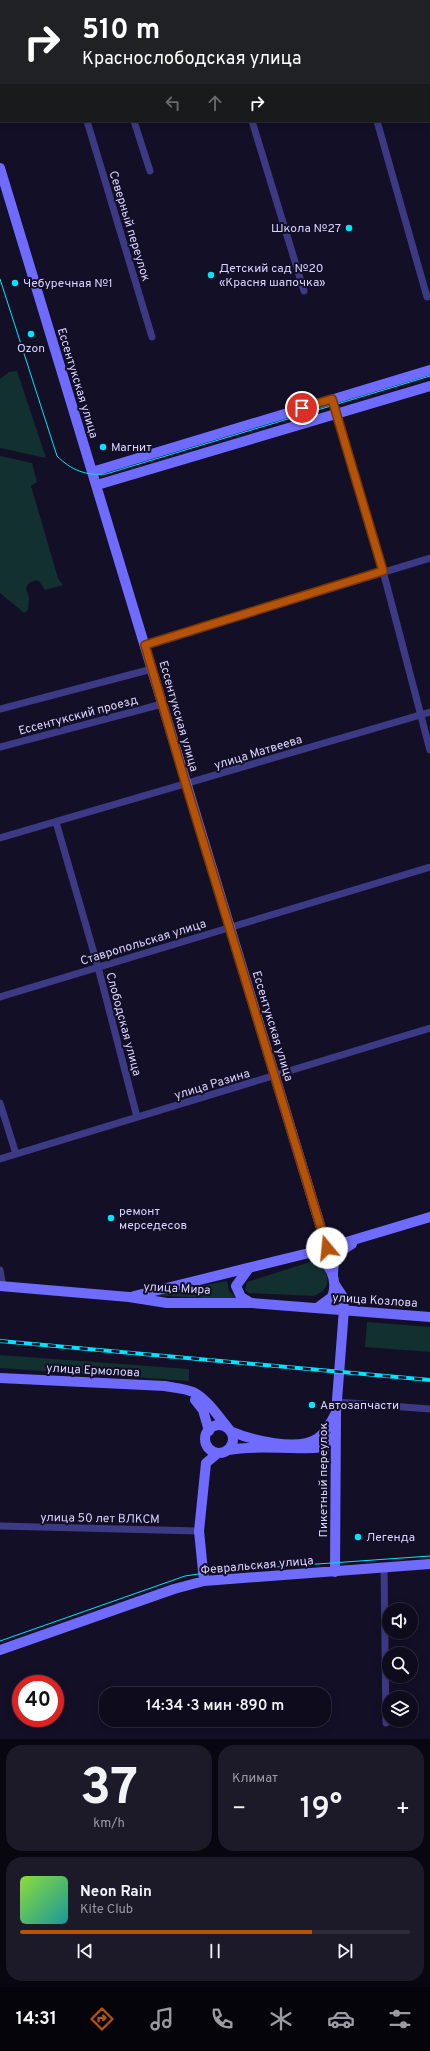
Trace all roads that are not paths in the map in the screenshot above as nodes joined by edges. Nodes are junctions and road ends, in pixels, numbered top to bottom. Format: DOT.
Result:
graph roads {
  1 [pos="87,122"];
  2 [pos="134,122"];
  3 [pos="252,122"];
  4 [pos="376,122"];
  5 [pos="0,168"];
  6 [pos="150,171"];
  7 [pos="304,291"];
  8 [pos="430,296"];
  9 [pos="152,337"];
  10 [pos="430,370"];
  11 [pos="430,386"];
  12 [pos="332,399"];
  13 [pos="336,414"];
  14 [pos="92,472"];
  15 [pos="97,485"];
  16 [pos="430,558"];
  17 [pos="383,571"];
  18 [pos="145,645"];
  19 [pos="152,669"];
  20 [pos="162,704"];
  21 [pos="0,709"];
  22 [pos="430,712"];
  23 [pos="420,715"];
  24 [pos="0,747"];
  25 [pos="430,750"];
  26 [pos="186,785"];
  27 [pos="56,822"];
  28 [pos="0,838"];
  29 [pos="430,867"];
  30 [pos="230,928"];
  31 [pos="98,967"];
  32 [pos="0,997"];
  33 [pos="430,1028"];
  34 [pos="274,1077"];
  35 [pos="0,1104"];
  36 [pos="137,1118"];
  37 [pos="16,1154"];
  38 [pos="0,1159"];
  39 [pos="430,1217"];
  40 [pos="365,1236"];
  41 [pos="327,1248"];
  42 [pos="313,1252"];
  43 [pos="249,1268"];
  44 [pos="0,1270"];
  45 [pos="334,1279"];
  46 [pos="2,1287"];
  47 [pos="129,1297"];
  48 [pos="252,1304"];
  49 [pos="317,1308"];
  50 [pos="344,1310"];
  51 [pos="430,1317"];
  52 [pos="0,1378"];
  53 [pos="185,1390"];
  54 [pos="337,1402"];
  55 [pos="430,1409"];
  56 [pos="336,1413"];
  57 [pos="229,1430"];
  58 [pos="209,1431"];
  59 [pos="336,1434"];
  60 [pos="207,1445"];
  61 [pos="223,1452"];
  62 [pos="206,1463"];
  63 [pos="0,1526"];
  64 [pos="199,1531"];
  65 [pos="430,1564"];
  66 [pos="384,1567"];
  67 [pos="335,1572"];
  68 [pos="204,1581"];
  69 [pos="0,1650"];
  70 [pos="386,1691"];
  1 -- 9 [label="street, Северный переулок"];
  2 -- 6 [label="street"];
  3 -- 7 [label="street"];
  4 -- 8 [label="street"];
  5 -- 14 [label="street, Ессентукская улица"];
  10 -- 12 [label="street"];
  11 -- 13 [label="street"];
  12 -- 13 [label="street"];
  12 -- 14 [label="street"];
  13 -- 15 [label="street"];
  13 -- 17 [label="street"];
  14 -- 15 [label="street, Ессентукская улица"];
  15 -- 18 [label="street, Ессентукская улица"];
  16 -- 17 [label="street"];
  17 -- 18 [label="street"];
  17 -- 23 [label="street"];
  18 -- 19 [label="street, Ессентукская улица"];
  19 -- 20 [label="street, Ессентукская улица"];
  19 -- 21 [label="street"];
  20 -- 24 [label="street, Ессентукский проезд"];
  20 -- 26 [label="street, Ессентукская улица"];
  22 -- 23 [label="street, улица Матвеева"];
  23 -- 25 [label="street"];
  23 -- 26 [label="street, улица Матвеева"];
  26 -- 27 [label="street, улица Матвеева"];
  26 -- 30 [label="street, Ессентукская улица"];
  27 -- 28 [label="street, улица Матвеева"];
  27 -- 31 [label="street, Слободская улица"];
  29 -- 30 [label="street, Ставропольская улица"];
  30 -- 31 [label="street, Ставропольская улица"];
  30 -- 34 [label="street, Ессентукская улица"];
  31 -- 32 [label="street, Ставропольская улица"];
  31 -- 36 [label="street, Слободская улица"];
  33 -- 34 [label="street, улица Разина"];
  34 -- 36 [label="street, улица Разина"];
  34 -- 41 [label="street, Ессентукская улица"];
  35 -- 37 [label="street"];
  36 -- 37 [label="street, улица Разина"];
  37 -- 38 [label="street, улица Разина"];
  39 -- 40 [label="street, улица Мира"];
  40 -- 41 [label="street, улица Мира"];
  40 -- 45 [label="street, улица Мира"];
  41 -- 42 [label="street, улица Мира"];
  42 -- 43 [label="street, улица Мира"];
  42 -- 45 [label="street"];
  43 -- 47 [label="street, улица Мира"];
  43 -- 48 [label="street"];
  44 -- 46 [label="street"];
  45 -- 49 [label="street, улица Мира"];
  45 -- 50 [label="street"];
  46 -- 47 [label="street"];
  47 -- 48 [label="street, улица Мира"];
  48 -- 49 [label="street, улица Мира"];
  49 -- 50 [label="street, улица Козлова"];
  50 -- 51 [label="street, улица Козлова"];
  50 -- 54 [label="street, Пикетный переулок"];
  52 -- 53 [label="street, улица Ермолова"];
  53 -- 57 [label="street, улица Ермолова"];
  53 -- 58 [label="street"];
  54 -- 55 [label="street"];
  54 -- 56 [label="street, Пикетный переулок"];
  56 -- 57 [label="street"];
  56 -- 59 [label="street, Пикетный переулок"];
  57 -- 58 [label="street"];
  57 -- 61 [label="street"];
  58 -- 60 [label="street"];
  59 -- 61 [label="street"];
  59 -- 67 [label="street, Пикетный переулок"];
  60 -- 61 [label="street"];
  60 -- 62 [label="street"];
  61 -- 62 [label="street"];
  62 -- 64 [label="street"];
  63 -- 64 [label="street, улица 50 лет ВЛКСМ"];
  64 -- 68 [label="street"];
  65 -- 66 [label="street, Февральская улица"];
  66 -- 67 [label="street, Февральская улица"];
  66 -- 70 [label="street"];
  67 -- 68 [label="street, Февральская улица"];
  68 -- 69 [label="street, Февральская улица"];
}
